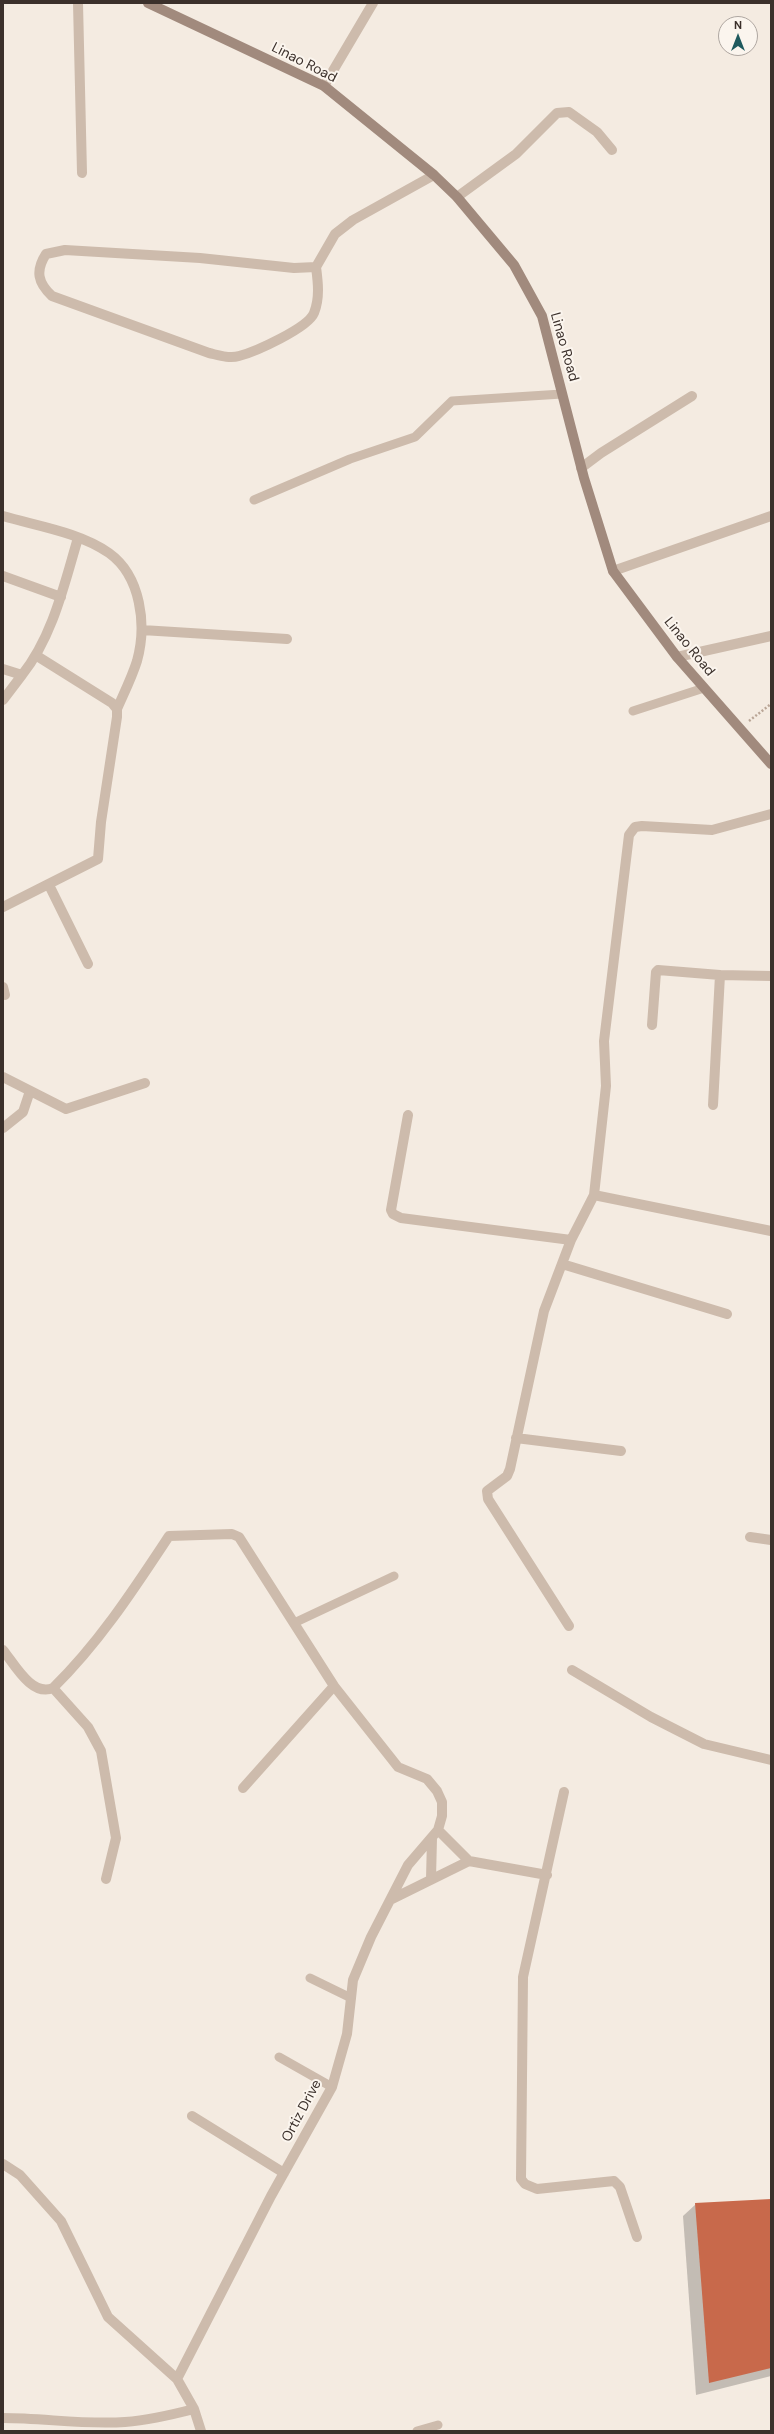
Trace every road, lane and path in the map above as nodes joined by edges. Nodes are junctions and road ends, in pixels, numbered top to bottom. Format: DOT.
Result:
graph roads {
  1 [pos="78,3"];
  2 [pos="148,3"];
  3 [pos="373,3"];
  4 [pos="324,86"];
  5 [pos="612,150"];
  6 [pos="82,173"];
  7 [pos="434,175"];
  8 [pos="457,197"];
  9 [pos="316,267"];
  10 [pos="562,394"];
  11 [pos="692,396"];
  12 [pos="581,468"];
  13 [pos="254,500"];
  14 [pos="3,516"];
  15 [pos="771,516"];
  16 [pos="78,538"];
  17 [pos="613,571"];
  18 [pos="3,576"];
  19 [pos="61,597"];
  20 [pos="142,630"];
  21 [pos="771,636"];
  22 [pos="287,639"];
  23 [pos="37,656"];
  24 [pos="677,657"];
  25 [pos="3,669"];
  26 [pos="22,675"];
  27 [pos="704,688"];
  28 [pos="3,700"];
  29 [pos="771,704"];
  30 [pos="117,708"];
  31 [pos="633,711"];
  32 [pos="740,729"];
  33 [pos="771,764"];
  34 [pos="771,814"];
  35 [pos="49,885"];
  36 [pos="3,907"];
  37 [pos="88,964"];
  38 [pos="720,975"];
  39 [pos="771,976"];
  40 [pos="652,1025"];
  41 [pos="3,1077"];
  42 [pos="145,1083"];
  43 [pos="30,1091"];
  44 [pos="713,1105"];
  45 [pos="408,1115"];
  46 [pos="3,1128"];
  47 [pos="594,1195"];
  48 [pos="771,1231"];
  49 [pos="571,1240"];
  50 [pos="562,1264"];
  51 [pos="727,1314"];
  52 [pos="516,1438"];
  53 [pos="621,1451"];
  54 [pos="750,1537"];
  55 [pos="771,1540"];
  56 [pos="394,1576"];
  57 [pos="294,1623"];
  58 [pos="569,1626"];
  59 [pos="3,1650"];
  60 [pos="572,1670"];
  61 [pos="334,1686"];
  62 [pos="53,1688"];
  63 [pos="771,1760"];
  64 [pos="243,1788"];
  65 [pos="564,1792"];
  66 [pos="435,1834"];
  67 [pos="469,1861"];
  68 [pos="547,1875"];
  69 [pos="106,1879"];
  70 [pos="431,1879"];
  71 [pos="390,1900"];
  72 [pos="310,1978"];
  73 [pos="351,1998"];
  74 [pos="279,2057"];
  75 [pos="332,2087"];
  76 [pos="192,2116"];
  77 [pos="3,2164"];
  78 [pos="284,2173"];
  79 [pos="637,2237"];
  80 [pos="177,2379"];
  81 [pos="194,2409"];
  82 [pos="3,2418"];
  83 [pos="438,2426"];
  84 [pos="201,2431"];
  85 [pos="417,2431"];
  1 -- 6 [label="street"];
  2 -- 4 [label="street, Linao Road"];
  3 -- 4 [label="street"];
  4 -- 7 [label="street, Linao Road"];
  5 -- 8 [label="street"];
  7 -- 8 [label="street, Linao Road"];
  7 -- 9 [label="street"];
  8 -- 10 [label="street, Linao Road"];
  9 -- 9 [label="street"];
  10 -- 12 [label="street, Linao Road"];
  10 -- 13 [label="lane"];
  11 -- 12 [label="street"];
  12 -- 17 [label="street, Linao Road"];
  14 -- 16 [label="street"];
  15 -- 17 [label="street"];
  16 -- 19 [label="street"];
  16 -- 20 [label="street"];
  17 -- 24 [label="street, Linao Road"];
  18 -- 19 [label="street"];
  19 -- 23 [label="street"];
  20 -- 22 [label="street"];
  20 -- 30 [label="street"];
  21 -- 24 [label="street"];
  23 -- 26 [label="street"];
  23 -- 30 [label="street"];
  24 -- 27 [label="street, Linao Road"];
  25 -- 26 [label="street"];
  26 -- 28 [label="street"];
  27 -- 31 [label="lane"];
  27 -- 32 [label="street, Linao Road"];
  29 -- 32 [label="path"];
  30 -- 35 [label="street"];
  32 -- 33 [label="street, Linao Road"];
  34 -- 47 [label="street"];
  35 -- 36 [label="street"];
  35 -- 37 [label="street"];
  38 -- 39 [label="street"];
  38 -- 40 [label="street"];
  38 -- 44 [label="street"];
  41 -- 43 [label="street"];
  42 -- 43 [label="street"];
  43 -- 46 [label="street"];
  45 -- 49 [label="street"];
  47 -- 48 [label="street"];
  47 -- 49 [label="street"];
  49 -- 50 [label="street"];
  50 -- 51 [label="street"];
  50 -- 52 [label="street"];
  52 -- 53 [label="street"];
  52 -- 58 [label="street"];
  54 -- 55 [label="street"];
  56 -- 57 [label="lane"];
  57 -- 61 [label="street"];
  57 -- 62 [label="street"];
  59 -- 62 [label="street"];
  60 -- 63 [label="street"];
  61 -- 64 [label="street"];
  61 -- 66 [label="street"];
  62 -- 69 [label="street"];
  65 -- 68 [label="street"];
  66 -- 67 [label="street"];
  66 -- 70 [label="street"];
  66 -- 71 [label="street, Ortiz Drive"];
  67 -- 68 [label="street"];
  67 -- 70 [label="street"];
  68 -- 79 [label="street"];
  70 -- 71 [label="street"];
  71 -- 73 [label="street, Ortiz Drive"];
  72 -- 73 [label="lane"];
  73 -- 75 [label="street, Ortiz Drive"];
  74 -- 75 [label="lane"];
  75 -- 78 [label="street, Ortiz Drive"];
  76 -- 78 [label="street"];
  77 -- 80 [label="street"];
  78 -- 80 [label="street, Ortiz Drive"];
  80 -- 81 [label="street"];
  81 -- 82 [label="street"];
  81 -- 84 [label="street"];
  83 -- 85 [label="lane"];
}
